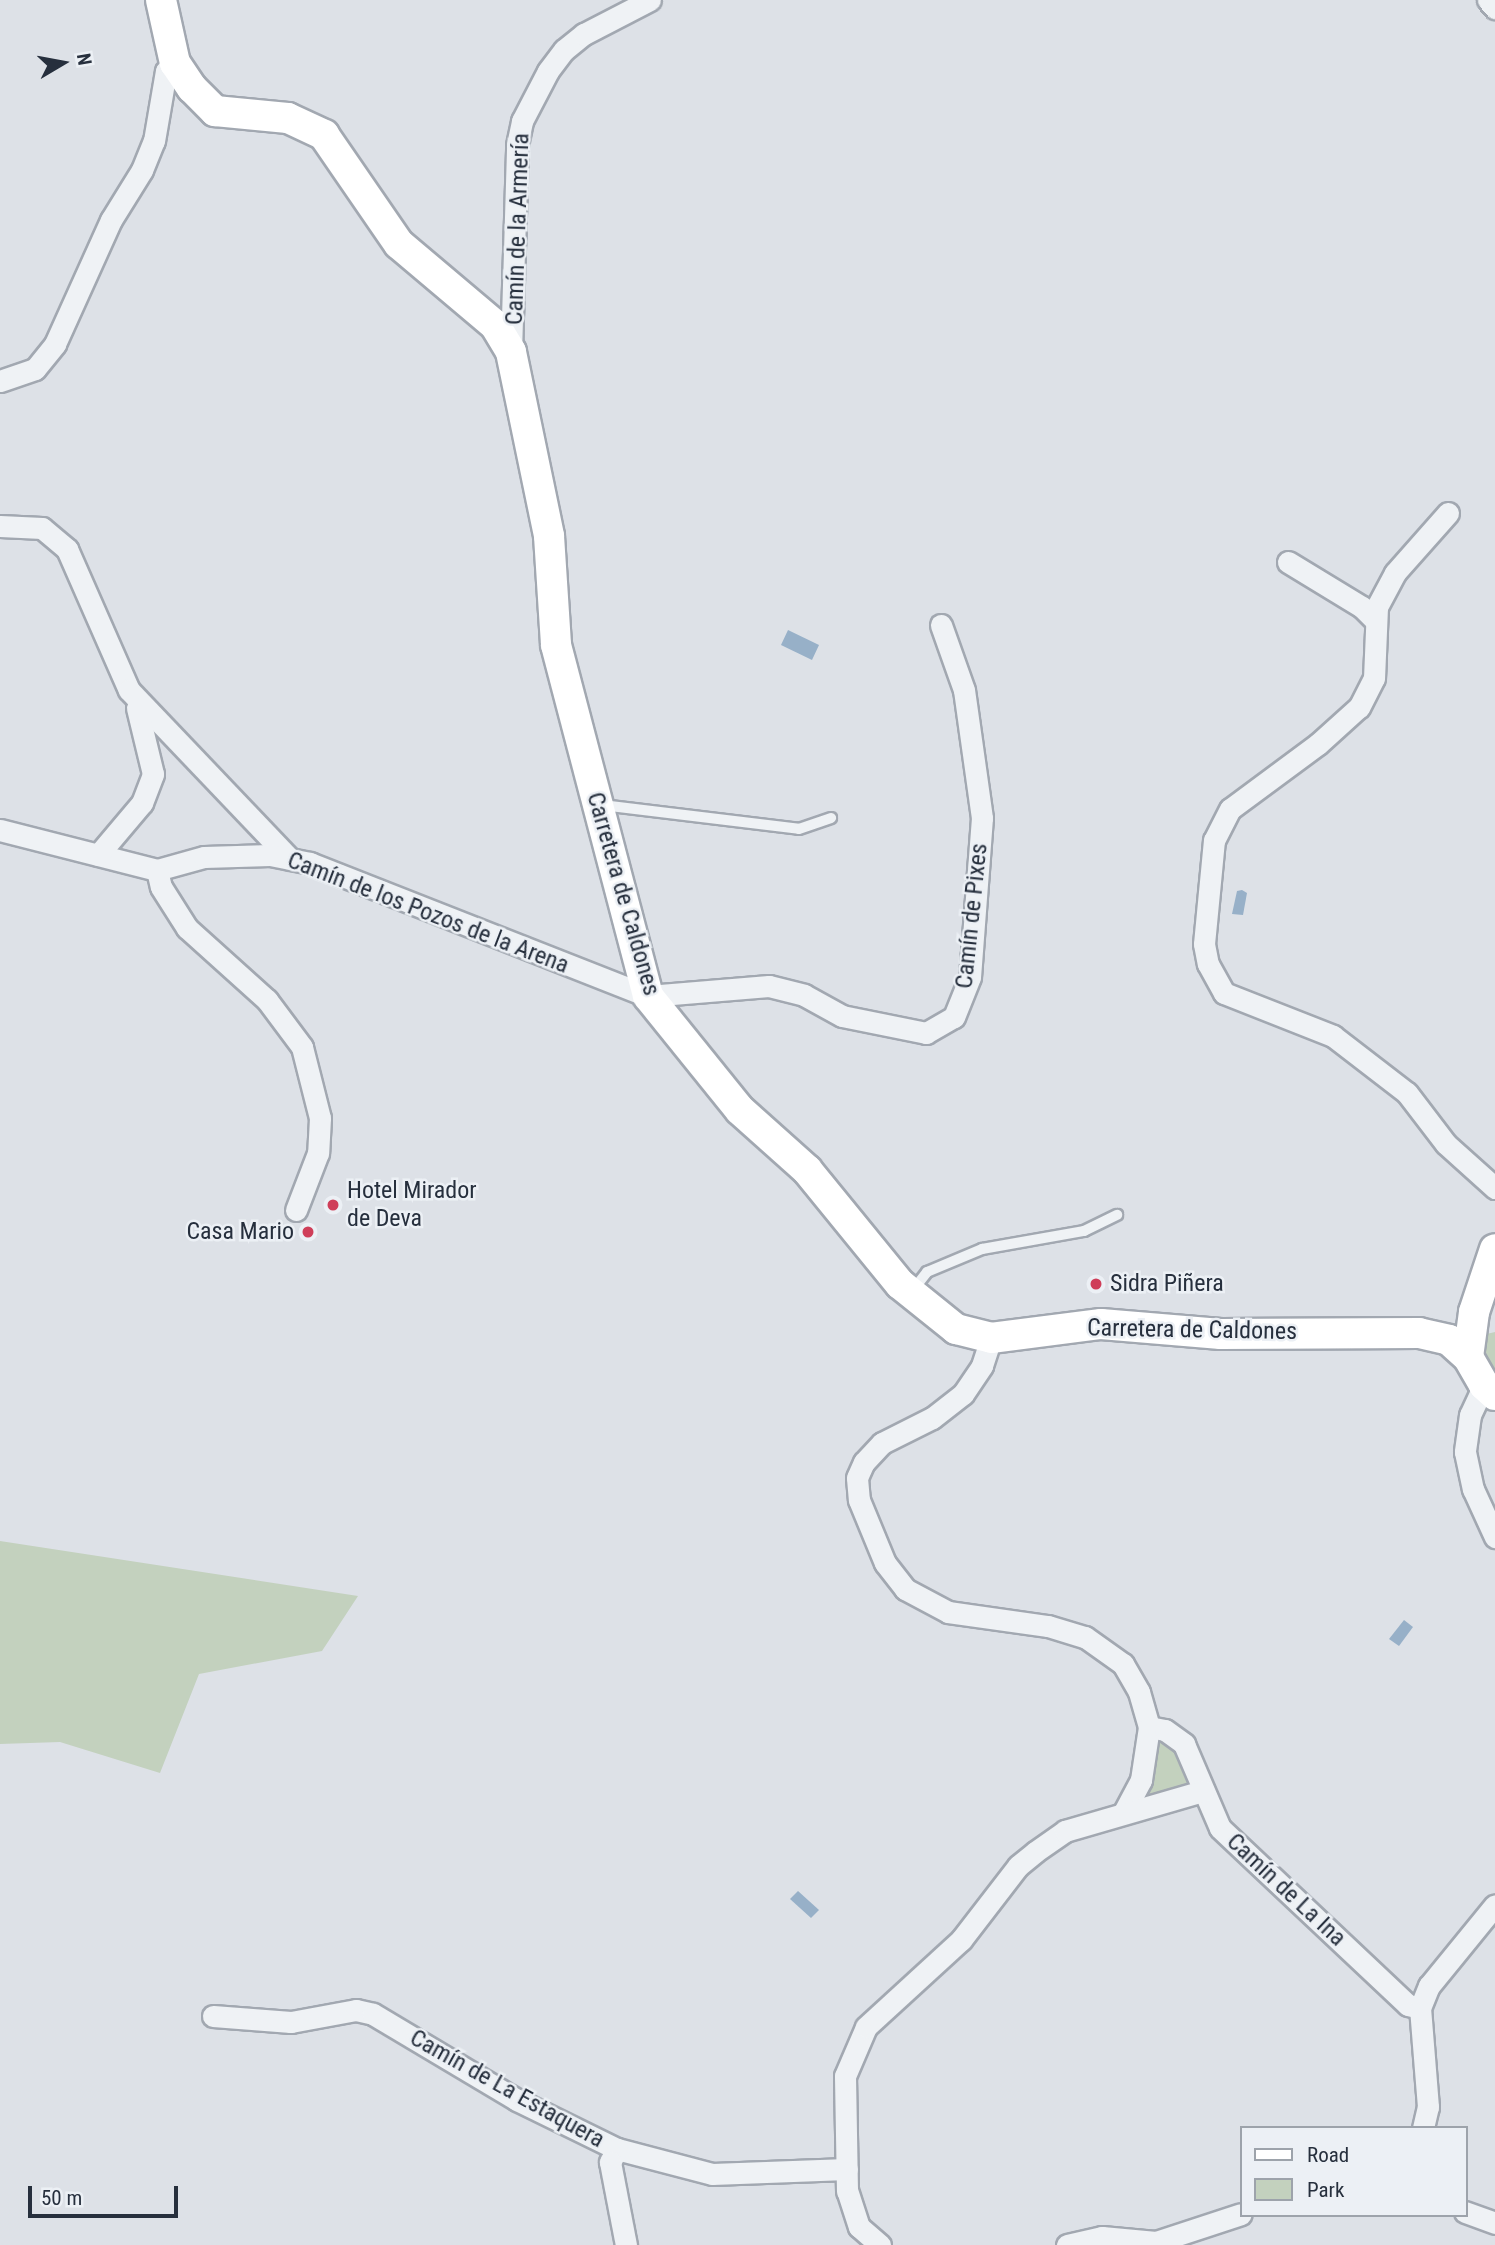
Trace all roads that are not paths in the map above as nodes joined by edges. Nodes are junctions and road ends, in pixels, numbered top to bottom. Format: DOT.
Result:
graph roads {
  1 [pos="161,0"];
  2 [pos="650,0"];
  3 [pos="1488,0"];
  4 [pos="1495,8"];
  5 [pos="175,63"];
  6 [pos="511,352"];
  7 [pos="0,381"];
  8 [pos="1448,513"];
  9 [pos="0,526"];
  10 [pos="1287,562"];
  11 [pos="1374,620"];
  12 [pos="941,625"];
  13 [pos="129,691"];
  14 [pos="596,806"];
  15 [pos="831,818"];
  16 [pos="0,830"];
  17 [pos="98,855"];
  18 [pos="290,859"];
  19 [pos="157,870"];
  20 [pos="648,996"];
  21 [pos="1495,1188"];
  22 [pos="296,1210"];
  23 [pos="1117,1215"];
  24 [pos="1495,1249"];
  25 [pos="911,1293"];
  26 [pos="991,1338"];
  27 [pos="1468,1357"];
  28 [pos="1489,1390"];
  29 [pos="1495,1537"];
  30 [pos="1149,1727"];
  31 [pos="1203,1791"];
  32 [pos="1124,1812"];
  33 [pos="1495,1905"];
  34 [pos="1420,2008"];
  35 [pos="213,2016"];
  36 [pos="1423,2126"];
  37 [pos="617,2149"];
  38 [pos="847,2169"];
  39 [pos="1467,2213"];
  40 [pos="1240,2214"];
  41 [pos="1495,2223"];
  42 [pos="871,2243"];
  43 [pos="626,2245"];
  44 [pos="1067,2245"];
  1 -- 5 [label="street, Carretera de Caldones"];
  2 -- 6 [label="street, Camín de la Armería"];
  3 -- 4 [label="street"];
  5 -- 6 [label="street, Carretera de Caldones"];
  5 -- 7 [label="street"];
  6 -- 14 [label="street, Carretera de Caldones"];
  8 -- 11 [label="street"];
  9 -- 13 [label="street"];
  10 -- 11 [label="street"];
  11 -- 21 [label="street"];
  12 -- 20 [label="street, Camín de Pixes"];
  13 -- 17 [label="street"];
  13 -- 18 [label="street"];
  14 -- 15 [label="lane"];
  14 -- 20 [label="street, Carretera de Caldones"];
  16 -- 17 [label="street, Camín de los Pozos de la Arena"];
  17 -- 19 [label="street, Camín de los Pozos de la Arena"];
  18 -- 19 [label="street, Camín de los Pozos de la Arena"];
  18 -- 20 [label="street, Camín de los Pozos de la Arena"];
  19 -- 22 [label="street"];
  20 -- 25 [label="street, Carretera de Caldones"];
  23 -- 25 [label="lane"];
  24 -- 27 [label="street"];
  25 -- 26 [label="street, Carretera de Caldones"];
  26 -- 27 [label="street, Carretera de Caldones"];
  26 -- 30 [label="street"];
  27 -- 28 [label="street, Carretera de Caldones"];
  28 -- 29 [label="street"];
  30 -- 31 [label="street, Camín de La Ina"];
  30 -- 32 [label="street"];
  31 -- 32 [label="street"];
  31 -- 34 [label="street, Camín de La Ina"];
  32 -- 38 [label="street"];
  33 -- 34 [label="street"];
  34 -- 36 [label="street"];
  35 -- 37 [label="street, Camín de La Estaquera"];
  37 -- 38 [label="street, Camín de La Estaquera"];
  37 -- 43 [label="street"];
  38 -- 42 [label="street"];
  39 -- 41 [label="street"];
  40 -- 44 [label="street"];
}
